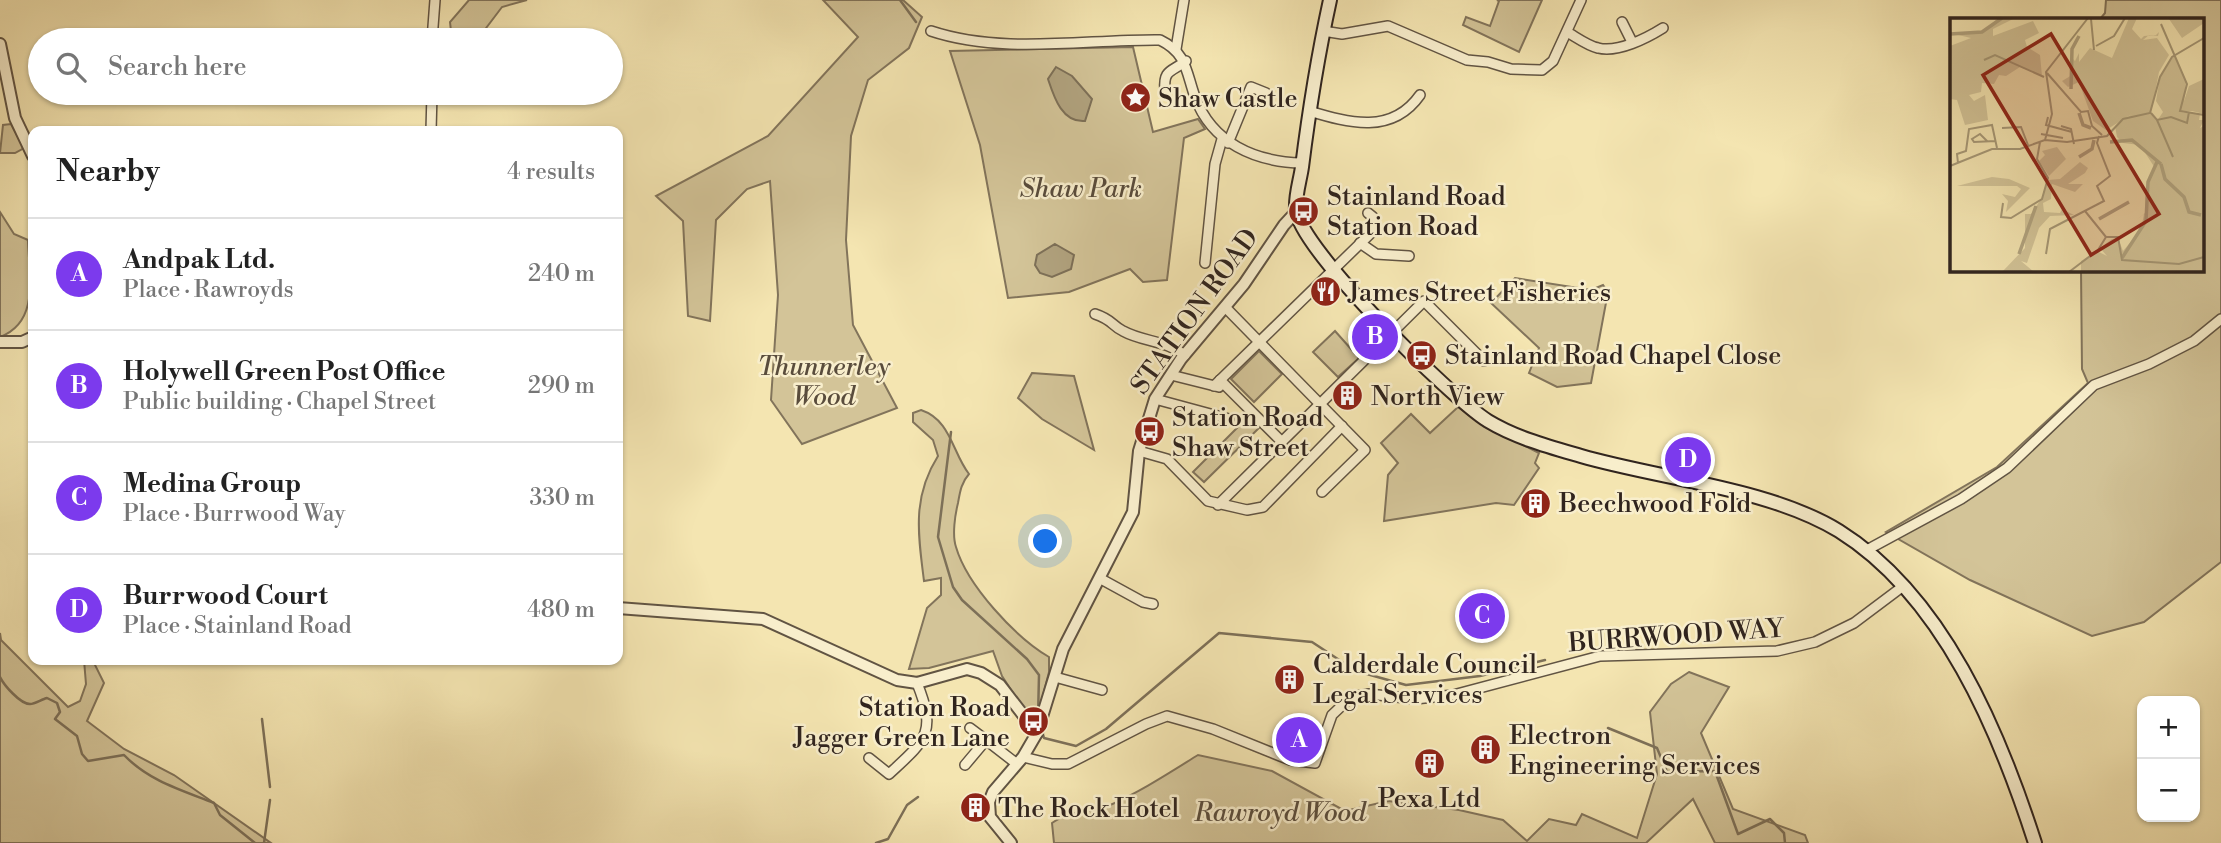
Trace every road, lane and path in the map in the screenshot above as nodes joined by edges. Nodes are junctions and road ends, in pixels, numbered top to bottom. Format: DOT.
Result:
graph roads {
  1 [pos="435,0"];
  2 [pos="1184,0"];
  3 [pos="1330,0"];
  4 [pos="1581,0"];
  5 [pos="1622,22"];
  6 [pos="433,28"];
  7 [pos="1664,28"];
  8 [pos="931,31"];
  9 [pos="1323,31"];
  10 [pos="1567,32"];
  11 [pos="1632,42"];
  12 [pos="0,44"];
  13 [pos="1176,49"];
  14 [pos="1186,61"];
  15 [pos="1165,90"];
  16 [pos="1266,93"];
  17 [pos="1420,95"];
  18 [pos="432,105"];
  19 [pos="1309,111"];
  20 [pos="431,126"];
  21 [pos="1225,141"];
  22 [pos="28,145"];
  23 [pos="1302,163"];
  24 [pos="1296,212"];
  25 [pos="1368,213"];
  26 [pos="1360,243"];
  27 [pos="1409,256"];
  28 [pos="1205,264"];
  29 [pos="1333,270"];
  30 [pos="1226,307"];
  31 [pos="1095,314"];
  32 [pos="2221,319"];
  33 [pos="1393,333"];
  34 [pos="28,339"];
  35 [pos="0,342"];
  36 [pos="1260,342"];
  37 [pos="1185,355"];
  38 [pos="1484,361"];
  39 [pos="1171,375"];
  40 [pos="1217,383"];
  41 [pos="1155,399"];
  42 [pos="1320,404"];
  43 [pos="1228,419"];
  44 [pos="1342,426"];
  45 [pos="1282,442"];
  46 [pos="1139,451"];
  47 [pos="1322,492"];
  48 [pos="1213,503"];
  49 [pos="1865,551"];
  50 [pos="1101,579"];
  51 [pos="1902,587"];
  52 [pos="1153,604"];
  53 [pos="623,608"];
  54 [pos="1055,677"];
  55 [pos="917,683"];
  56 [pos="1102,690"];
  57 [pos="970,728"];
  58 [pos="1037,732"];
  59 [pos="986,740"];
  60 [pos="869,758"];
  61 [pos="1020,760"];
  62 [pos="965,765"];
  63 [pos="1011,843"];
  64 [pos="2035,843"];
  1 -- 6 [label="street"];
  2 -- 13 [label="street"];
  3 -- 9 [label="main road"];
  4 -- 10 [label="street"];
  5 -- 11 [label="street"];
  7 -- 11 [label="street"];
  8 -- 13 [label="street"];
  9 -- 10 [label="street"];
  9 -- 19 [label="main road"];
  10 -- 11 [label="street"];
  12 -- 22 [label="street"];
  13 -- 14 [label="street"];
  14 -- 15 [label="street"];
  14 -- 21 [label="street"];
  16 -- 21 [label="street"];
  17 -- 19 [label="street"];
  18 -- 20 [label="street"];
  19 -- 23 [label="main road"];
  21 -- 23 [label="street"];
  21 -- 28 [label="street"];
  23 -- 24 [label="main road"];
  24 -- 29 [label="main road"];
  24 -- 30 [label="street, STATION ROAD"];
  25 -- 26 [label="street"];
  26 -- 27 [label="street"];
  26 -- 29 [label="street"];
  29 -- 33 [label="main road"];
  29 -- 36 [label="street"];
  30 -- 36 [label="street"];
  30 -- 37 [label="street, STATION ROAD"];
  31 -- 37 [label="street"];
  32 -- 49 [label="street"];
  33 -- 38 [label="street"];
  33 -- 42 [label="street"];
  33 -- 49 [label="main road"];
  34 -- 35 [label="street"];
  36 -- 40 [label="street"];
  36 -- 42 [label="street"];
  37 -- 39 [label="street, STATION ROAD"];
  39 -- 40 [label="street"];
  39 -- 41 [label="street, STATION ROAD"];
  40 -- 45 [label="street"];
  41 -- 43 [label="street"];
  41 -- 46 [label="street, STATION ROAD"];
  42 -- 44 [label="street"];
  42 -- 45 [label="street"];
  44 -- 47 [label="street"];
  44 -- 48 [label="street"];
  45 -- 48 [label="street"];
  46 -- 48 [label="street"];
  46 -- 50 [label="street, STATION ROAD"];
  49 -- 51 [label="main road"];
  50 -- 52 [label="street"];
  50 -- 54 [label="street, STATION ROAD"];
  51 -- 61 [label="street, BURRWOOD WAY"];
  51 -- 64 [label="main road"];
  53 -- 55 [label="street"];
  54 -- 56 [label="street"];
  54 -- 58 [label="street, STATION ROAD"];
  55 -- 58 [label="street"];
  55 -- 60 [label="street"];
  57 -- 59 [label="street"];
  58 -- 61 [label="street, STATION ROAD"];
  59 -- 61 [label="street"];
  59 -- 62 [label="street"];
  61 -- 63 [label="street, STATION ROAD"];
}
